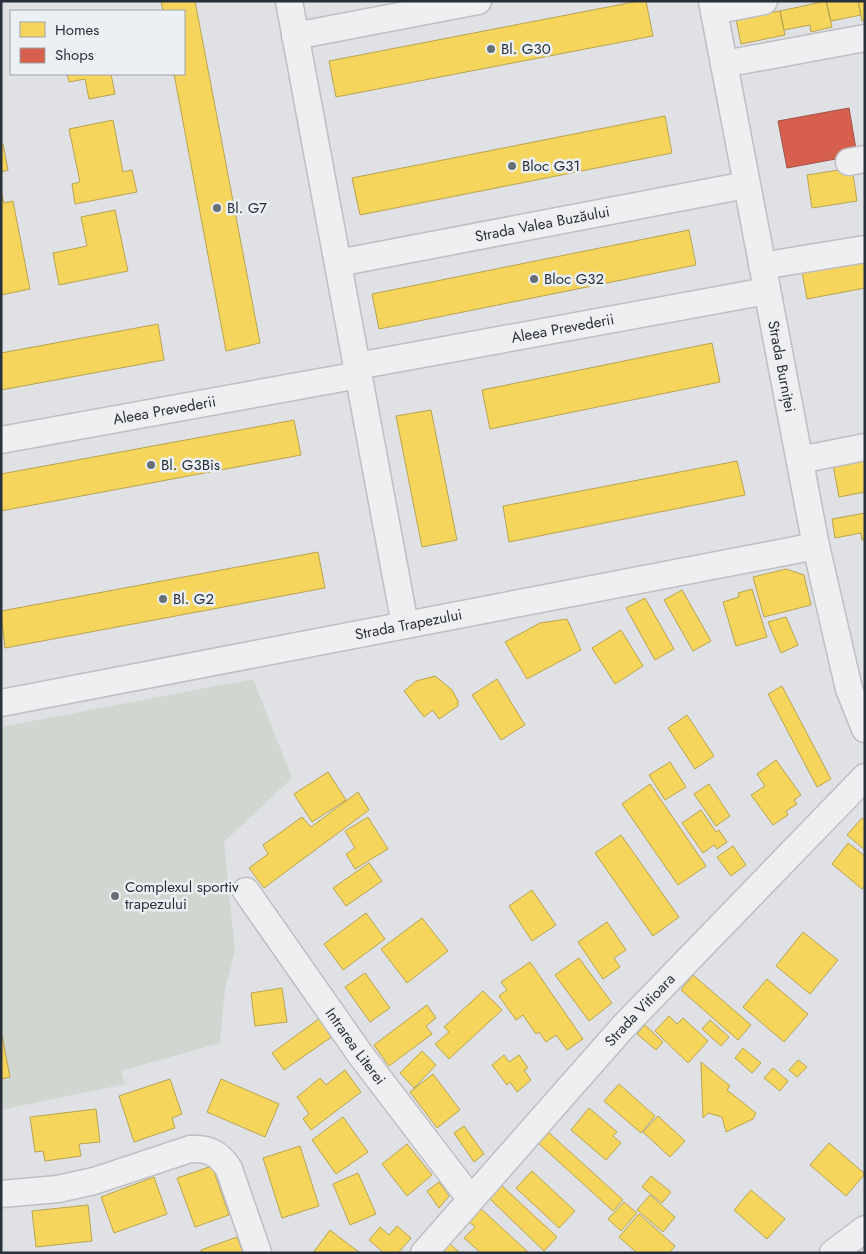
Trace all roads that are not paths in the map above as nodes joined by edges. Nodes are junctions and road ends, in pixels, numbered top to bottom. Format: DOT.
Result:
graph roads {
  1 [pos="289,1"];
  2 [pos="478,1"];
  3 [pos="764,1"];
  4 [pos="713,6"];
  5 [pos="295,36"];
  6 [pos="865,38"];
  7 [pos="724,64"];
  8 [pos="746,185"];
  9 [pos="865,249"];
  10 [pos="338,263"];
  11 [pos="762,266"];
  12 [pos="767,291"];
  13 [pos="358,370"];
  14 [pos="1,440"];
  15 [pos="865,447"];
  16 [pos="800,460"];
  17 [pos="816,546"];
  18 [pos="405,625"];
  19 [pos="1,703"];
  20 [pos="865,729"];
  21 [pos="865,777"];
  22 [pos="246,891"];
  23 [pos="1,1194"];
  24 [pos="470,1198"];
  25 [pos="865,1229"];
  26 [pos="258,1253"];
  27 [pos="424,1253"];
  28 [pos="833,1253"];
  1 -- 5 [label="street"];
  2 -- 5 [label="street"];
  3 -- 4 [label="street"];
  4 -- 7 [label="street, Strada Burniței"];
  5 -- 10 [label="street"];
  6 -- 7 [label="street"];
  7 -- 8 [label="street, Strada Burniței"];
  8 -- 10 [label="street, Strada Valea Buzăului"];
  8 -- 11 [label="street, Strada Burniței"];
  9 -- 11 [label="street"];
  10 -- 13 [label="street"];
  11 -- 12 [label="street, Strada Burniței"];
  12 -- 13 [label="street, Aleea Prevederii"];
  12 -- 16 [label="street, Strada Burniței"];
  13 -- 14 [label="street, Aleea Prevederii"];
  13 -- 18 [label="street"];
  15 -- 16 [label="street"];
  16 -- 17 [label="street, Strada Burniței"];
  17 -- 18 [label="street, Strada Trapezului"];
  17 -- 20 [label="street, Strada Burniței"];
  18 -- 19 [label="street, Strada Trapezului"];
  21 -- 24 [label="street, Strada Vitioara"];
  22 -- 24 [label="street, Intrarea Literei"];
  23 -- 26 [label="street"];
  24 -- 27 [label="street, Strada Vitioara"];
  25 -- 28 [label="street"];
}
